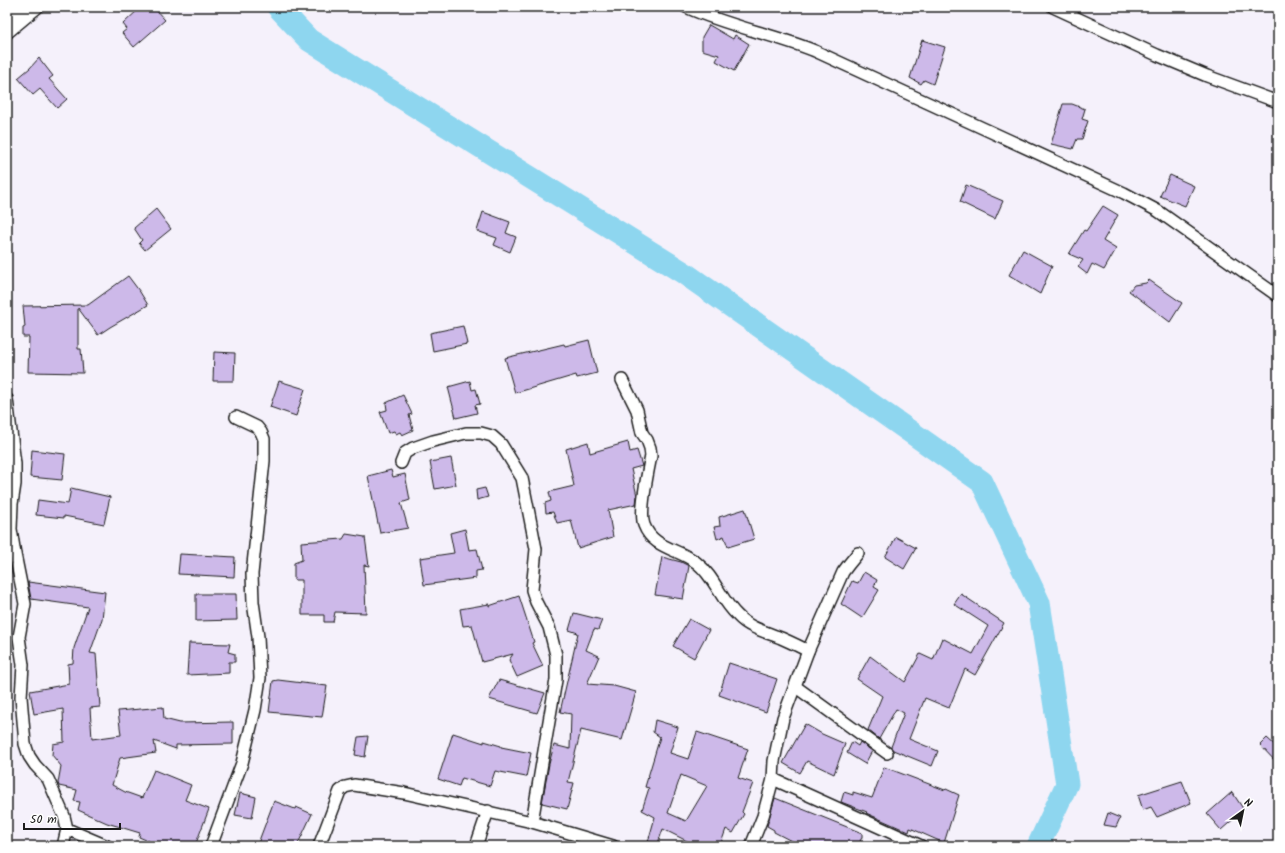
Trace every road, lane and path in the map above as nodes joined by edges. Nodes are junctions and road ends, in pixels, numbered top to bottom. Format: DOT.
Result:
graph roads {
  1 [pos="23,7"];
  2 [pos="38,7"];
  3 [pos="686,7"];
  4 [pos="1052,7"];
  5 [pos="7,20"];
  6 [pos="7,33"];
  7 [pos="1278,102"];
  8 [pos="1278,296"];
  9 [pos="622,380"];
  10 [pos="7,399"];
  11 [pos="236,417"];
  12 [pos="401,463"];
  13 [pos="858,553"];
  14 [pos="808,651"];
  15 [pos="796,687"];
  16 [pos="887,753"];
  17 [pos="773,779"];
  18 [pos="488,811"];
  19 [pos="532,822"];
  20 [pos="67,829"];
  21 [pos="63,846"];
  22 [pos="107,846"];
  23 [pos="211,846"];
  24 [pos="319,846"];
  25 [pos="476,846"];
  26 [pos="613,846"];
  27 [pos="751,846"];
  28 [pos="921,846"];
  1 -- 5 [label="street"];
  2 -- 6 [label="street"];
  3 -- 8 [label="street"];
  4 -- 7 [label="street"];
  9 -- 14 [label="street"];
  10 -- 20 [label="street"];
  11 -- 23 [label="street"];
  12 -- 19 [label="street"];
  13 -- 14 [label="street"];
  14 -- 15 [label="street"];
  15 -- 16 [label="street"];
  15 -- 17 [label="street"];
  17 -- 27 [label="street"];
  17 -- 28 [label="street"];
  18 -- 19 [label="street"];
  18 -- 24 [label="street"];
  18 -- 25 [label="street"];
  19 -- 26 [label="street"];
  20 -- 21 [label="street"];
  20 -- 22 [label="street"];
}
